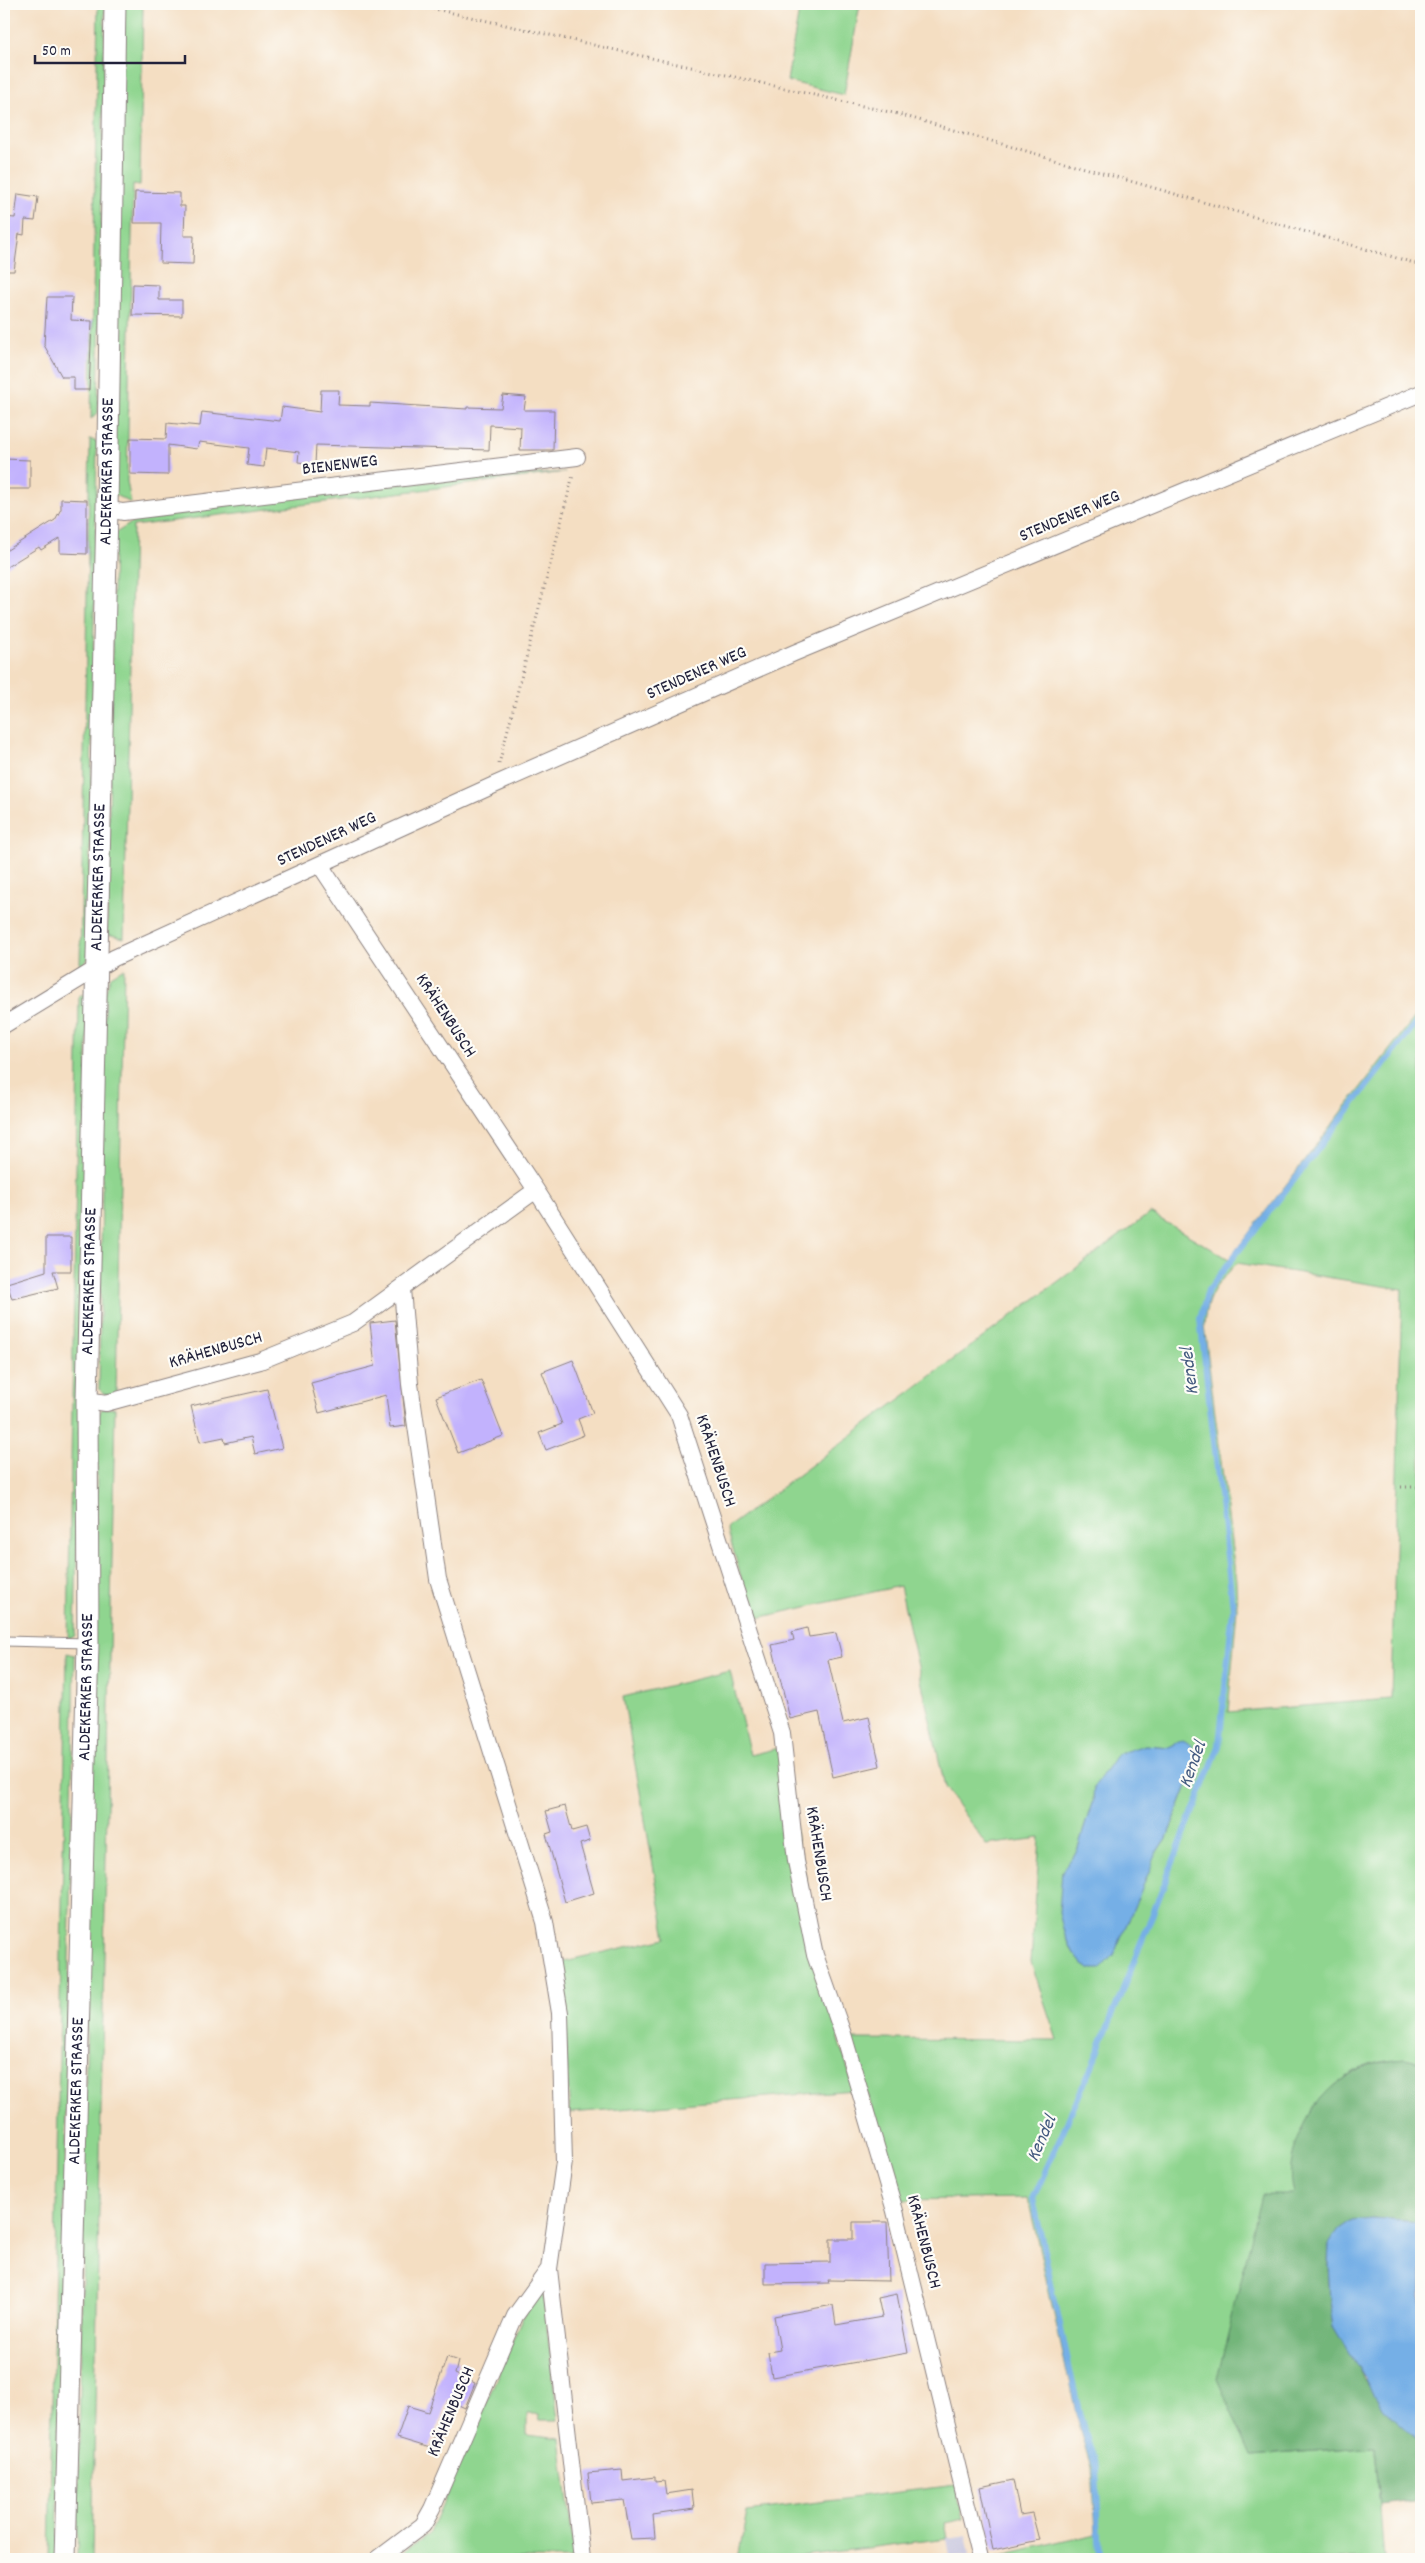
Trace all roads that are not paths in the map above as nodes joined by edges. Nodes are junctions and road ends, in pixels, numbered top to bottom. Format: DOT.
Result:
graph roads {
  1 [pos="114,4"];
  2 [pos="1421,393"];
  3 [pos="577,457"];
  4 [pos="107,508"];
  5 [pos="320,864"];
  6 [pos="96,968"];
  7 [pos="4,1024"];
  8 [pos="536,1190"];
  9 [pos="402,1289"];
  10 [pos="87,1400"];
  11 [pos="4,1641"];
  12 [pos="88,1643"];
  13 [pos="549,2268"];
  14 [pos="65,2559"];
  15 [pos="378,2559"];
  16 [pos="582,2559"];
  17 [pos="980,2559"];
  1 -- 4 [label="street, ALDEKERKER STRASSE"];
  2 -- 5 [label="street, STENDENER WEG"];
  3 -- 4 [label="street, BIENENWEG"];
  4 -- 6 [label="street, ALDEKERKER STRASSE"];
  5 -- 6 [label="street, STENDENER WEG"];
  5 -- 8 [label="street, KRÄHENBUSCH"];
  6 -- 7 [label="street, STENDENER WEG"];
  6 -- 10 [label="street, ALDEKERKER STRASSE"];
  8 -- 9 [label="street, KRÄHENBUSCH"];
  8 -- 17 [label="street, KRÄHENBUSCH"];
  9 -- 10 [label="street, KRÄHENBUSCH"];
  9 -- 13 [label="street, KRÄHENBUSCH"];
  10 -- 12 [label="street, ALDEKERKER STRASSE"];
  11 -- 12 [label="lane"];
  12 -- 14 [label="street, ALDEKERKER STRASSE"];
  13 -- 15 [label="street, KRÄHENBUSCH"];
  13 -- 16 [label="street, KRÄHENBUSCH"];
}
